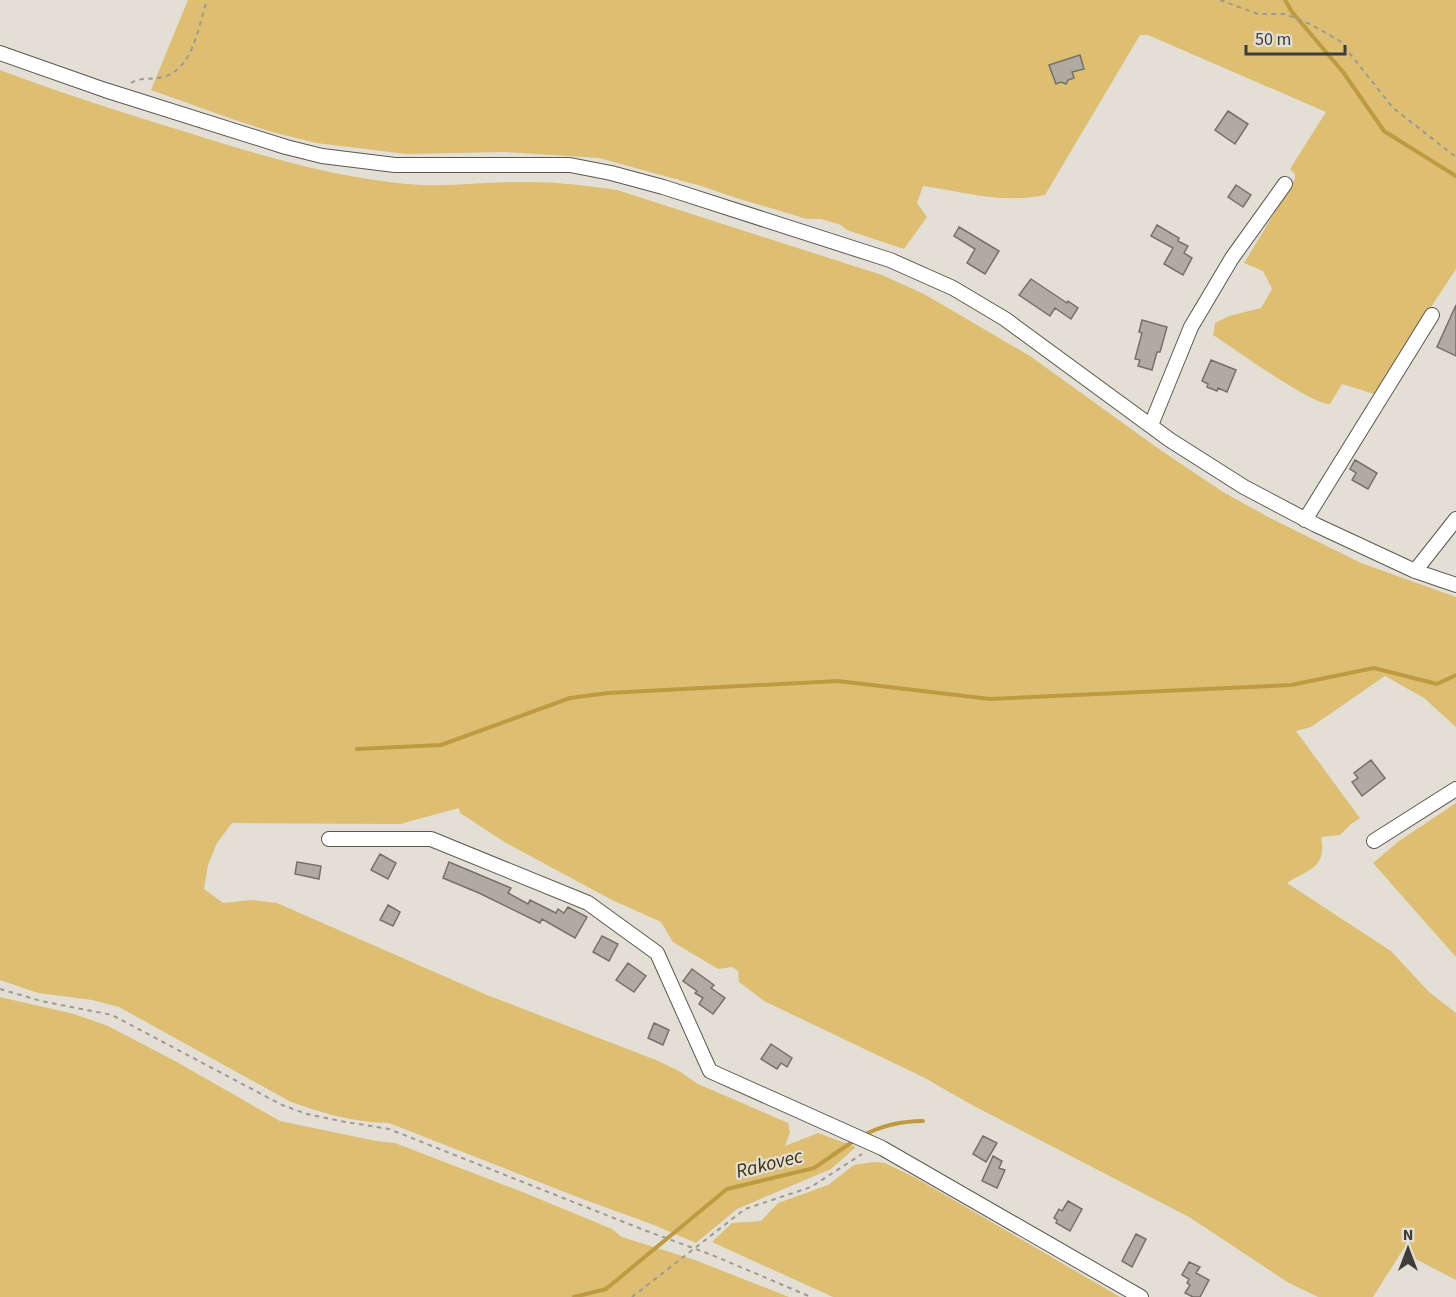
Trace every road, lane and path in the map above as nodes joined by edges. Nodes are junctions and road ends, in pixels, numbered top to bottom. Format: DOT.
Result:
graph roads {
  1 [pos="207,0"];
  2 [pos="1220,0"];
  3 [pos="0,53"];
  4 [pos="122,95"];
  5 [pos="1456,157"];
  6 [pos="1285,184"];
  7 [pos="1432,315"];
  8 [pos="1151,425"];
  9 [pos="1456,519"];
  10 [pos="1305,520"];
  11 [pos="1415,571"];
  12 [pos="1456,585"];
  13 [pos="1456,789"];
  14 [pos="330,839"];
  15 [pos="1374,841"];
  16 [pos="0,988"];
  17 [pos="882,1148"];
  18 [pos="693,1248"];
  19 [pos="632,1297"];
  20 [pos="811,1297"];
  21 [pos="1141,1297"];
  1 -- 4 [label="path"];
  2 -- 5 [label="path"];
  3 -- 4 [label="street"];
  4 -- 8 [label="street"];
  6 -- 8 [label="street"];
  7 -- 10 [label="street"];
  8 -- 10 [label="street"];
  9 -- 11 [label="street"];
  10 -- 11 [label="street"];
  11 -- 12 [label="street"];
  13 -- 15 [label="street"];
  14 -- 17 [label="street"];
  16 -- 18 [label="path"];
  17 -- 18 [label="path"];
  17 -- 21 [label="street"];
  18 -- 19 [label="path"];
  18 -- 20 [label="path"];
}
